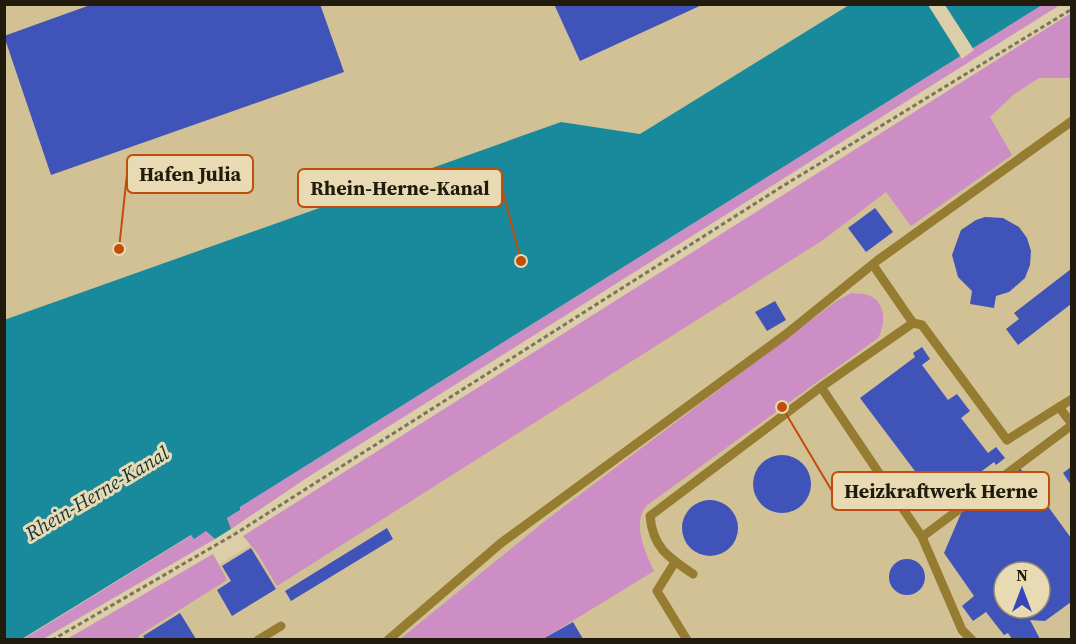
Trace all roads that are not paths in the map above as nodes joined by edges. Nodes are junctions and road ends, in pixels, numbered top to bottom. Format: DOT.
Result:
graph roads {
  1 [pos="1071,121"];
  2 [pos="873,265"];
  3 [pos="913,323"];
  4 [pos="821,387"];
  5 [pos="1071,399"];
  6 [pos="1059,407"];
  7 [pos="1071,424"];
  8 [pos="922,537"];
  9 [pos="675,562"];
  10 [pos="693,574"];
  11 [pos="281,626"];
  12 [pos="258,639"];
  13 [pos="388,639"];
  14 [pos="687,639"];
  15 [pos="972,639"];
  1 -- 2 [label="lane"];
  2 -- 3 [label="lane"];
  2 -- 13 [label="lane"];
  3 -- 4 [label="lane"];
  3 -- 6 [label="lane"];
  4 -- 8 [label="lane"];
  4 -- 9 [label="lane"];
  5 -- 6 [label="lane"];
  6 -- 7 [label="lane"];
  7 -- 8 [label="lane"];
  8 -- 15 [label="lane"];
  9 -- 10 [label="lane"];
  9 -- 14 [label="lane"];
  11 -- 12 [label="lane"];
}
